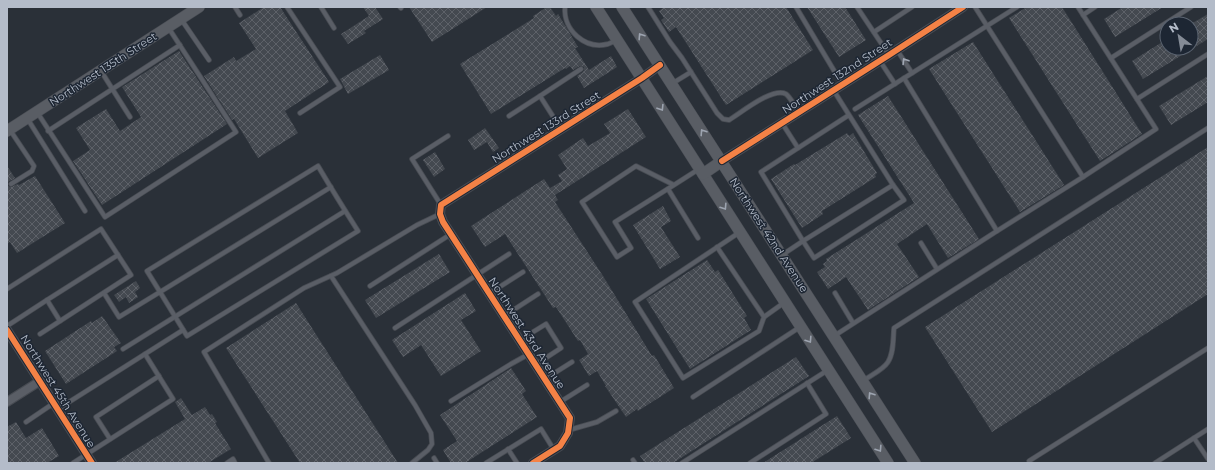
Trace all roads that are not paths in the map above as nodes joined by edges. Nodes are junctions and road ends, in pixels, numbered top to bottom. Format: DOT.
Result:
graph roads {
  1 [pos="199,7"];
  2 [pos="235,7"];
  3 [pos="286,7"];
  4 [pos="321,7"];
  5 [pos="565,7"];
  6 [pos="596,7"];
  7 [pos="622,7"];
  8 [pos="648,7"];
  9 [pos="796,7"];
  10 [pos="857,7"];
  11 [pos="912,7"];
  12 [pos="963,7"];
  13 [pos="975,7"];
  14 [pos="1017,7"];
  15 [pos="1078,7"];
  16 [pos="1095,7"];
  17 [pos="1191,7"];
  18 [pos="240,15"];
  19 [pos="1083,15"];
  20 [pos="181,18"];
  21 [pos="987,26"];
  22 [pos="168,27"];
  23 [pos="334,28"];
  24 [pos="874,32"];
  25 [pos="617,40"];
  26 [pos="180,46"];
  27 [pos="897,50"];
  28 [pos="1208,54"];
  29 [pos="889,56"];
  30 [pos="1110,58"];
  31 [pos="209,60"];
  32 [pos="880,61"];
  33 [pos="660,65"];
  34 [pos="100,70"];
  35 [pos="581,70"];
  36 [pos="691,72"];
  37 [pos="912,73"];
  38 [pos="642,78"];
  39 [pos="904,78"];
  40 [pos="672,84"];
  41 [pos="895,84"];
  42 [pos="843,85"];
  43 [pos="112,89"];
  44 [pos="834,90"];
  45 [pos="540,96"];
  46 [pos="1137,99"];
  47 [pos="855,108"];
  48 [pos="799,112"];
  49 [pos="300,113"];
  50 [pos="32,115"];
  51 [pos="849,115"];
  52 [pos="509,116"];
  53 [pos="130,117"];
  54 [pos="782,123"];
  55 [pos="1208,128"];
  56 [pos="561,129"];
  57 [pos="8,130"];
  58 [pos="48,130"];
  59 [pos="448,136"];
  60 [pos="798,148"];
  61 [pos="722,161"];
  62 [pos="701,171"];
  63 [pos="1083,177"];
  64 [pos="11,184"];
  65 [pos="674,185"];
  66 [pos="893,185"];
  67 [pos="331,187"];
  68 [pos="668,189"];
  69 [pos="441,205"];
  70 [pos="85,211"];
  71 [pos="345,211"];
  72 [pos="440,214"];
  73 [pos="997,230"];
  74 [pos="740,232"];
  75 [pos="451,234"];
  76 [pos="698,238"];
  77 [pos="803,241"];
  78 [pos="921,243"];
  79 [pos="717,247"];
  80 [pos="509,254"];
  81 [pos="118,255"];
  82 [pos="782,255"];
  83 [pos="937,269"];
  84 [pos="523,272"];
  85 [pos="477,275"];
  86 [pos="331,276"];
  87 [pos="370,286"];
  88 [pos="7,289"];
  89 [pos="160,292"];
  90 [pos="104,293"];
  91 [pos="835,293"];
  92 [pos="489,294"];
  93 [pos="538,294"];
  94 [pos="47,300"];
  95 [pos="785,302"];
  96 [pos="175,316"];
  97 [pos="504,316"];
  98 [pos="764,317"];
  99 [pos="60,321"];
  100 [pos="853,323"];
  101 [pos="7,326"];
  102 [pos="800,326"];
  103 [pos="395,328"];
  104 [pos="7,330"];
  105 [pos="183,330"];
  106 [pos="40,334"];
  107 [pos="834,336"];
  108 [pos="520,340"];
  109 [pos="1208,348"];
  110 [pos="123,349"];
  111 [pos="145,354"];
  112 [pos="529,354"];
  113 [pos="572,362"];
  114 [pos="535,365"];
  115 [pos="828,370"];
  116 [pos="159,376"];
  117 [pos="545,380"];
  118 [pos="40,381"];
  119 [pos="862,381"];
  120 [pos="806,383"];
  121 [pos="587,385"];
  122 [pos="693,397"];
  123 [pos="450,401"];
  124 [pos="7,402"];
  125 [pos="560,403"];
  126 [pos="56,406"];
  127 [pos="616,411"];
  128 [pos="26,422"];
  129 [pos="1208,429"];
  130 [pos="568,430"];
  131 [pos="1194,438"];
  132 [pos="110,439"];
  133 [pos="508,449"];
  134 [pos="554,450"];
  135 [pos="86,454"];
  136 [pos="434,458"];
  137 [pos="1208,459"];
  138 [pos="73,463"];
  139 [pos="92,463"];
  140 [pos="227,463"];
  141 [pos="236,463"];
  142 [pos="269,463"];
  143 [pos="412,463"];
  144 [pos="437,463"];
  145 [pos="486,463"];
  146 [pos="517,463"];
  147 [pos="533,463"];
  148 [pos="682,463"];
  149 [pos="750,463"];
  150 [pos="888,463"];
  151 [pos="915,463"];
  152 [pos="1030,463"];
  153 [pos="1155,463"];
  1 -- 20 [label="main road, Northwest 135th Street"];
  2 -- 18 [label="lane"];
  3 -- 49 [label="lane"];
  4 -- 23 [label="lane"];
  5 -- 25 [label="lane"];
  6 -- 25 [label="main road, Northwest 42nd Avenue"];
  33 -- 7 [label="main road, Northwest 42nd Avenue, one-way"];
  8 -- 36 [label="lane"];
  9 -- 42 [label="lane"];
  10 -- 24 [label="lane"];
  11 -- 24 [label="lane"];
  12 -- 27 [label="street, Northwest 132nd Street"];
  13 -- 21 [label="lane"];
  14 -- 21 [label="lane"];
  15 -- 19 [label="lane"];
  16 -- 19 [label="lane"];
  17 -- 30 [label="lane"];
  19 -- 30 [label="lane"];
  20 -- 22 [label="main road, Northwest 135th Street"];
  20 -- 31 [label="lane"];
  21 -- 37 [label="lane"];
  21 -- 63 [label="lane"];
  22 -- 26 [label="lane"];
  22 -- 34 [label="main road, Northwest 135th Street"];
  24 -- 29 [label="lane"];
  25 -- 38 [label="main road, Northwest 42nd Avenue"];
  26 -- 43 [label="lane"];
  26 -- 58 [label="lane"];
  27 -- 29 [label="street, Northwest 132nd Street"];
  37 -- 27 [label="lane, one-way"];
  28 -- 46 [label="lane"];
  29 -- 32 [label="street, Northwest 132nd Street"];
  30 -- 46 [label="lane"];
  32 -- 41 [label="lane"];
  32 -- 42 [label="street, Northwest 132nd Street"];
  33 -- 38 [label="street, Northwest 133rd Street"];
  33 -- 40 [label="main road, Northwest 42nd Avenue"];
  34 -- 43 [label="lane"];
  34 -- 50 [label="main road, Northwest 135th Street"];
  35 -- 45 [label="lane"];
  36 -- 40 [label="lane"];
  36 -- 48 [label="lane"];
  37 -- 39 [label="lane"];
  38 -- 56 [label="street, Northwest 133rd Street"];
  38 -- 62 [label="main road, Northwest 42nd Avenue, one-way"];
  39 -- 41 [label="lane"];
  39 -- 73 [label="lane"];
  61 -- 40 [label="main road, Northwest 42nd Avenue, one-way"];
  41 -- 47 [label="lane"];
  42 -- 44 [label="street, Northwest 132nd Street"];
  43 -- 53 [label="lane"];
  43 -- 58 [label="lane"];
  44 -- 48 [label="street, Northwest 132nd Street"];
  44 -- 51 [label="lane"];
  45 -- 52 [label="lane"];
  45 -- 56 [label="lane"];
  46 -- 63 [label="lane"];
  48 -- 54 [label="street, Northwest 132nd Street"];
  50 -- 57 [label="main road, Northwest 135th Street"];
  50 -- 58 [label="lane"];
  50 -- 70 [label="lane"];
  51 -- 60 [label="lane"];
  51 -- 66 [label="lane"];
  54 -- 60 [label="lane"];
  54 -- 61 [label="street, Northwest 132nd Street"];
  55 -- 119 [label="lane"];
  56 -- 69 [label="street, Northwest 133rd Street"];
  57 -- 64 [label="lane"];
  59 -- 69 [label="lane"];
  60 -- 77 [label="lane"];
  61 -- 62 [label="main road"];
  61 -- 82 [label="main road, Northwest 42nd Avenue"];
  62 -- 65 [label="lane"];
  62 -- 74 [label="main road, Northwest 42nd Avenue, one-way"];
  63 -- 73 [label="lane"];
  65 -- 68 [label="lane"];
  65 -- 68 [label="lane"];
  66 -- 77 [label="lane"];
  66 -- 77 [label="lane"];
  67 -- 71 [label="lane"];
  67 -- 89 [label="lane"];
  67 -- 89 [label="lane"];
  68 -- 76 [label="lane"];
  69 -- 72 [label="street"];
  71 -- 96 [label="lane"];
  71 -- 105 [label="lane"];
  72 -- 75 [label="street, Northwest 43rd Avenue"];
  72 -- 86 [label="lane"];
  73 -- 83 [label="lane"];
  74 -- 79 [label="lane"];
  74 -- 95 [label="main road, Northwest 42nd Avenue"];
  75 -- 85 [label="street, Northwest 43rd Avenue"];
  75 -- 87 [label="lane"];
  77 -- 82 [label="lane"];
  78 -- 83 [label="lane"];
  79 -- 98 [label="lane"];
  79 -- 98 [label="lane"];
  80 -- 85 [label="lane"];
  81 -- 88 [label="lane"];
  81 -- 90 [label="lane"];
  81 -- 94 [label="lane"];
  82 -- 107 [label="main road, Northwest 42nd Avenue"];
  83 -- 100 [label="lane"];
  84 -- 92 [label="lane"];
  85 -- 92 [label="street, Northwest 43rd Avenue"];
  85 -- 103 [label="lane"];
  86 -- 142 [label="lane"];
  86 -- 143 [label="lane"];
  89 -- 90 [label="lane"];
  89 -- 96 [label="lane"];
  90 -- 99 [label="lane"];
  91 -- 100 [label="lane"];
  92 -- 97 [label="street, Northwest 43rd Avenue"];
  93 -- 97 [label="lane"];
  94 -- 99 [label="lane"];
  94 -- 101 [label="lane"];
  95 -- 98 [label="lane"];
  95 -- 102 [label="main road, Northwest 42nd Avenue"];
  96 -- 105 [label="lane"];
  96 -- 110 [label="lane"];
  97 -- 108 [label="street, Northwest 43rd Avenue"];
  99 -- 106 [label="lane"];
  100 -- 107 [label="lane"];
  102 -- 115 [label="main road, Northwest 42nd Avenue, one-way"];
  102 -- 122 [label="lane"];
  104 -- 118 [label="street, Northwest 45th Avenue"];
  105 -- 111 [label="lane"];
  107 -- 119 [label="main road, Northwest 42nd Avenue"];
  108 -- 112 [label="street, Northwest 43rd Avenue"];
  108 -- 114 [label="lane"];
  109 -- 152 [label="lane"];
  111 -- 116 [label="lane"];
  111 -- 126 [label="lane"];
  112 -- 114 [label="street, Northwest 43rd Avenue"];
  112 -- 123 [label="lane"];
  113 -- 117 [label="lane"];
  114 -- 117 [label="street, Northwest 43rd Avenue"];
  115 -- 120 [label="lane"];
  115 -- 150 [label="main road, Northwest 42nd Avenue, one-way"];
  116 -- 132 [label="lane"];
  116 -- 132 [label="lane"];
  117 -- 125 [label="street, Northwest 43rd Avenue"];
  118 -- 124 [label="street"];
  118 -- 126 [label="street, Northwest 45th Avenue"];
  151 -- 119 [label="main road, Northwest 42nd Avenue, one-way"];
  120 -- 148 [label="lane"];
  120 -- 149 [label="lane"];
  121 -- 125 [label="lane"];
  125 -- 130 [label="street, Northwest 43rd Avenue"];
  126 -- 128 [label="lane"];
  126 -- 135 [label="street, Northwest 45th Avenue"];
  127 -- 130 [label="lane"];
  129 -- 131 [label="lane"];
  130 -- 134 [label="street"];
  131 -- 137 [label="lane"];
  131 -- 153 [label="lane"];
  132 -- 135 [label="lane"];
  133 -- 134 [label="lane"];
  133 -- 145 [label="lane"];
  133 -- 146 [label="lane"];
  134 -- 147 [label="street"];
  135 -- 138 [label="lane"];
  135 -- 139 [label="street, Northwest 45th Avenue"];
  136 -- 144 [label="lane"];
  140 -- 141 [label="lane"];
}
